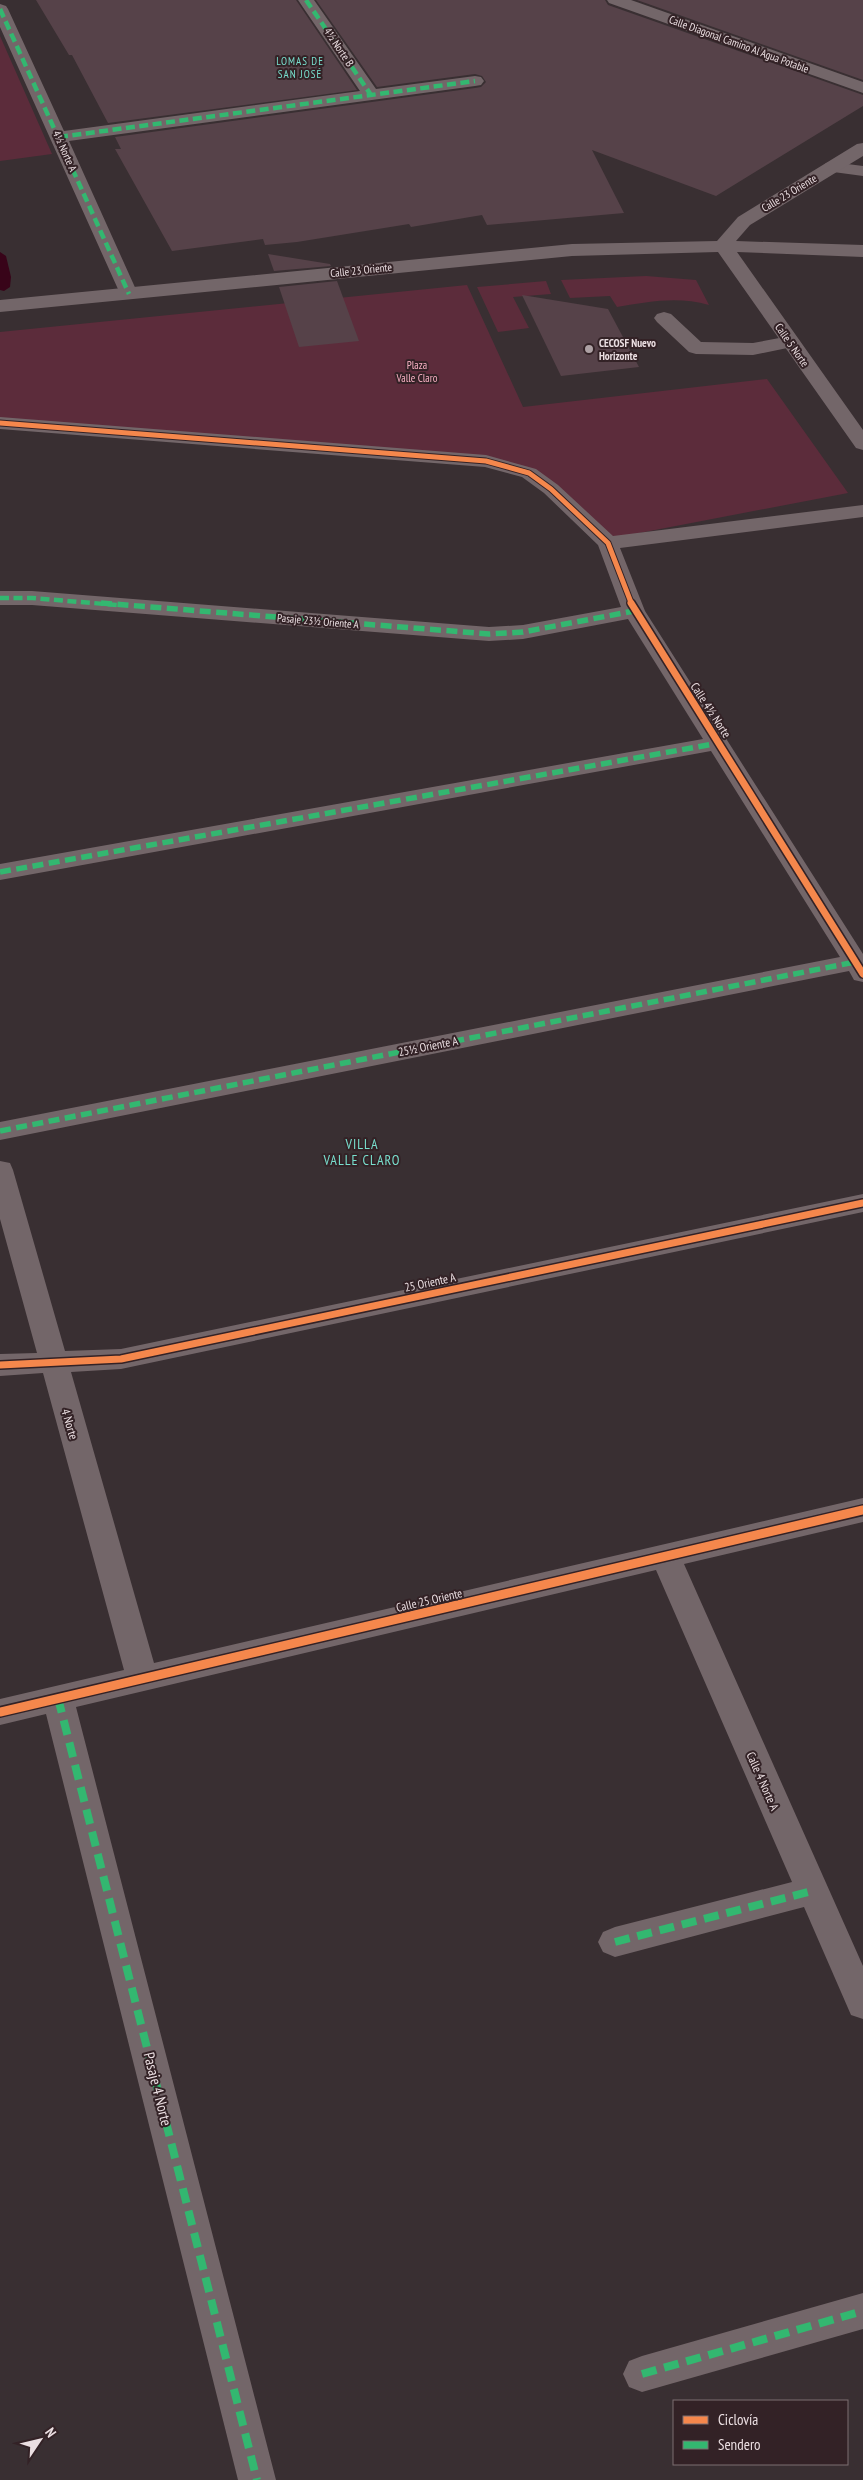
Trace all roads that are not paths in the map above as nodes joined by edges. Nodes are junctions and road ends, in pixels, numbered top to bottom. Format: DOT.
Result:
graph roads {
  1 [pos="306,0"];
  2 [pos="615,0"];
  3 [pos="0,9"];
  4 [pos="475,81"];
  5 [pos="863,88"];
  6 [pos="371,94"];
  7 [pos="58,137"];
  8 [pos="863,148"];
  9 [pos="832,167"];
  10 [pos="863,171"];
  11 [pos="723,246"];
  12 [pos="863,251"];
  13 [pos="130,294"];
  14 [pos="0,306"];
  15 [pos="664,318"];
  16 [pos="790,342"];
  17 [pos="0,423"];
  18 [pos="863,444"];
  19 [pos="863,511"];
  20 [pos="608,543"];
  21 [pos="0,598"];
  22 [pos="634,611"];
  23 [pos="719,743"];
  24 [pos="0,872"];
  25 [pos="859,968"];
  26 [pos="0,1130"];
  27 [pos="0,1170"];
  28 [pos="863,1203"];
  29 [pos="53,1361"];
  30 [pos="0,1365"];
  31 [pos="863,1510"];
  32 [pos="664,1556"];
  33 [pos="142,1678"];
  34 [pos="58,1698"];
  35 [pos="0,1712"];
  36 [pos="812,1891"];
  37 [pos="615,1942"];
  38 [pos="863,2004"];
  39 [pos="863,2310"];
  40 [pos="642,2374"];
  41 [pos="257,2480"];
  1 -- 6 [label="street, 4½ Norte B"];
  2 -- 5 [label="street, Calle Diagonal Camino Al Agua Potable"];
  3 -- 7 [label="street, 4½ Norte A"];
  4 -- 6 [label="street"];
  6 -- 7 [label="street"];
  7 -- 13 [label="street, 4½ Norte A"];
  8 -- 9 [label="street, Calle 23 Oriente"];
  9 -- 10 [label="street"];
  9 -- 11 [label="street, Calle 23 Oriente"];
  11 -- 12 [label="street, Calle 23 Oriente"];
  11 -- 13 [label="street, Calle 23 Oriente"];
  11 -- 16 [label="street, Calle 5 Norte"];
  13 -- 14 [label="street, Calle 23 Oriente"];
  15 -- 16 [label="street"];
  16 -- 18 [label="street, Calle 5 Norte"];
  17 -- 20 [label="street, Calle 4½ Norte"];
  19 -- 20 [label="street"];
  20 -- 22 [label="street, Calle 4½ Norte"];
  21 -- 22 [label="street, Pasaje 23½ Oriente A"];
  22 -- 23 [label="street, Calle 4½ Norte"];
  23 -- 24 [label="street"];
  23 -- 25 [label="street, Calle 4½ Norte"];
  25 -- 26 [label="street, 25½ Oriente A"];
  27 -- 29 [label="street, 4 Norte"];
  28 -- 29 [label="street, 25 Oriente A"];
  29 -- 30 [label="street, 25 Oriente A"];
  29 -- 33 [label="street, 4 Norte"];
  31 -- 32 [label="street, Calle 25 Oriente"];
  32 -- 33 [label="street, Calle 25 Oriente"];
  32 -- 36 [label="street, Calle 4 Norte A"];
  33 -- 34 [label="street, Calle 25 Oriente"];
  34 -- 35 [label="street, Calle 25 Oriente"];
  34 -- 41 [label="street, Pasaje 4 Norte"];
  36 -- 37 [label="street"];
  36 -- 38 [label="street, Calle 4 Norte A"];
  39 -- 40 [label="street"];
}
